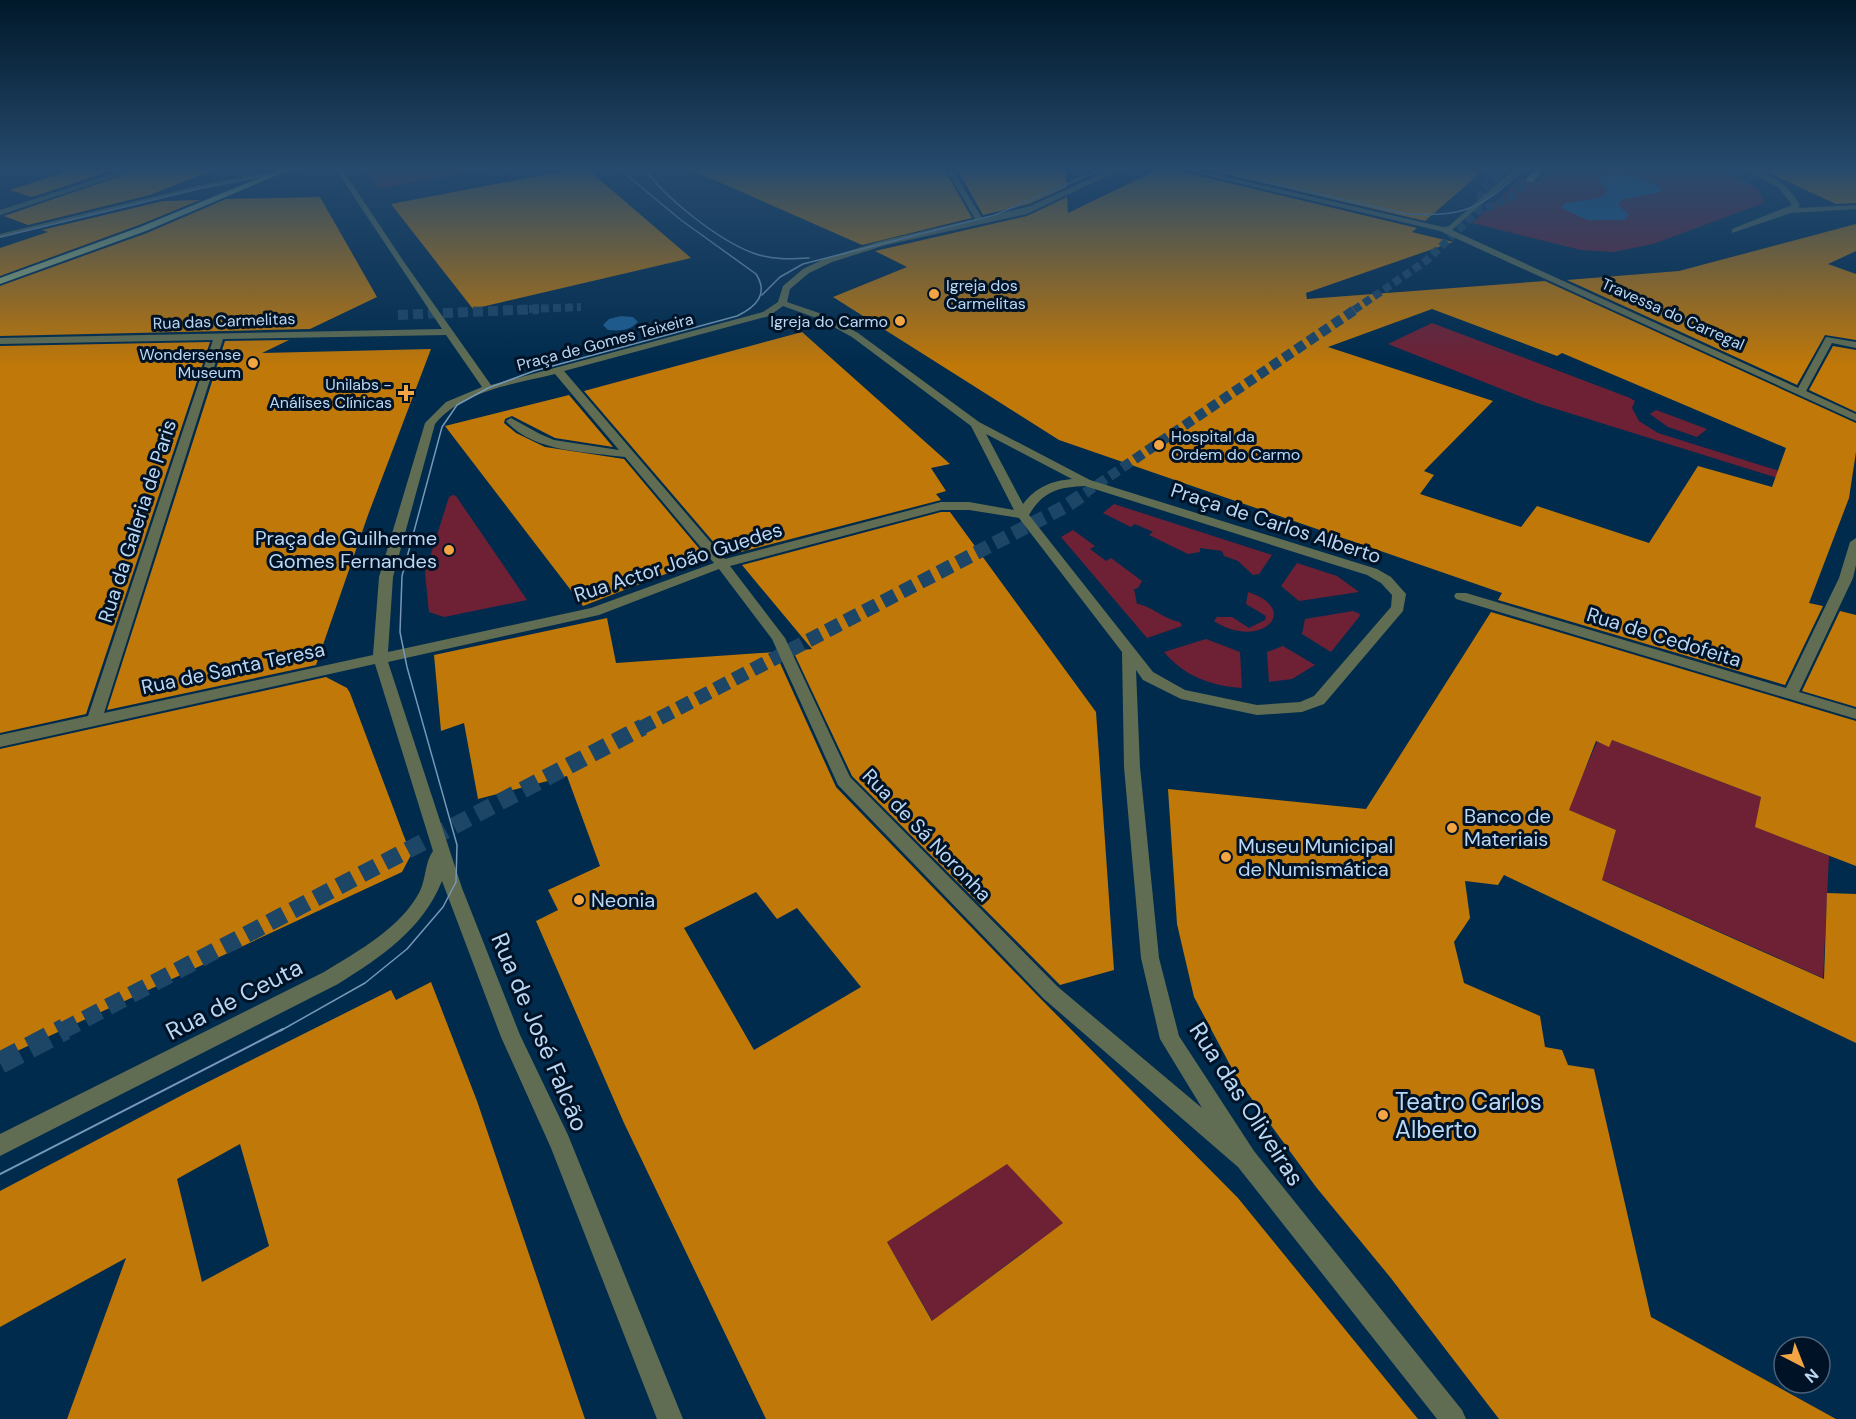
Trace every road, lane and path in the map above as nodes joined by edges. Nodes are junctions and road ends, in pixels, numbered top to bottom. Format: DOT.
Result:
graph roads {
  1 [pos="132,233"];
  2 [pos="382,233"];
  3 [pos="927,233"];
  4 [pos="952,233"];
  5 [pos="1456,233"];
  6 [pos="799,276"];
  7 [pos="0,282"];
  8 [pos="782,303"];
  9 [pos="448,332"];
  10 [pos="219,337"];
  11 [pos="0,341"];
  12 [pos="1856,345"];
  13 [pos="557,370"];
  14 [pos="488,388"];
  15 [pos="1801,392"];
  16 [pos="1856,418"];
  17 [pos="511,421"];
  18 [pos="975,424"];
  19 [pos="628,454"];
  20 [pos="1086,482"];
  21 [pos="1023,515"];
  22 [pos="1856,542"];
  23 [pos="722,564"];
  24 [pos="1461,596"];
  25 [pos="1128,652"];
  26 [pos="380,659"];
  27 [pos="1790,695"];
  28 [pos="1856,714"];
  29 [pos="95,718"];
  30 [pos="0,741"];
  31 [pos="438,847"];
  32 [pos="0,1145"];
  33 [pos="1246,1159"];
  34 [pos="670,1419"];
  35 [pos="1453,1419"];
  1 -- 7 [label="main road"];
  2 -- 9 [label="street"];
  3 -- 6 [label="street"];
  4 -- 6 [label="street"];
  5 -- 15 [label="street, Travessa do Carregal"];
  6 -- 8 [label="street"];
  8 -- 13 [label="street, Praça de Gomes Teixeira"];
  8 -- 18 [label="street, Praça de Carlos Alberto"];
  9 -- 10 [label="street, Rua das Carmelitas"];
  9 -- 14 [label="street"];
  10 -- 11 [label="street, Rua das Carmelitas"];
  10 -- 29 [label="street, Rua da Galeria de Paris"];
  12 -- 15 [label="street"];
  13 -- 14 [label="street, Praça de Gomes Teixeira"];
  13 -- 19 [label="street, Rua de Sá Noronha"];
  14 -- 26 [label="street, Praça de Gomes Teixeira"];
  15 -- 16 [label="street, Travessa do Carregal"];
  17 -- 19 [label="street"];
  18 -- 20 [label="street, Praça de Carlos Alberto"];
  18 -- 21 [label="street, Praça de Carlos Alberto"];
  19 -- 23 [label="street, Rua de Sá Noronha"];
  20 -- 21 [label="street, Praça de Carlos Alberto"];
  20 -- 25 [label="street, Praça de Carlos Alberto"];
  21 -- 23 [label="street, Rua Actor João Guedes"];
  21 -- 25 [label="street, Praça de Carlos Alberto"];
  22 -- 27 [label="street"];
  23 -- 26 [label="street, Rua Actor João Guedes"];
  23 -- 33 [label="street, Rua de Sá Noronha"];
  24 -- 27 [label="street, Rua de Cedofeita"];
  25 -- 33 [label="street, Rua das Oliveiras"];
  26 -- 29 [label="street, Rua de Santa Teresa"];
  26 -- 31 [label="street, Rua de José Falcão"];
  27 -- 28 [label="street, Rua de Cedofeita"];
  29 -- 30 [label="street, Rua de Santa Teresa"];
  31 -- 32 [label="street, Rua de Ceuta"];
  31 -- 34 [label="street, Rua de José Falcão"];
  33 -- 35 [label="street, Rua das Oliveiras"];
}
